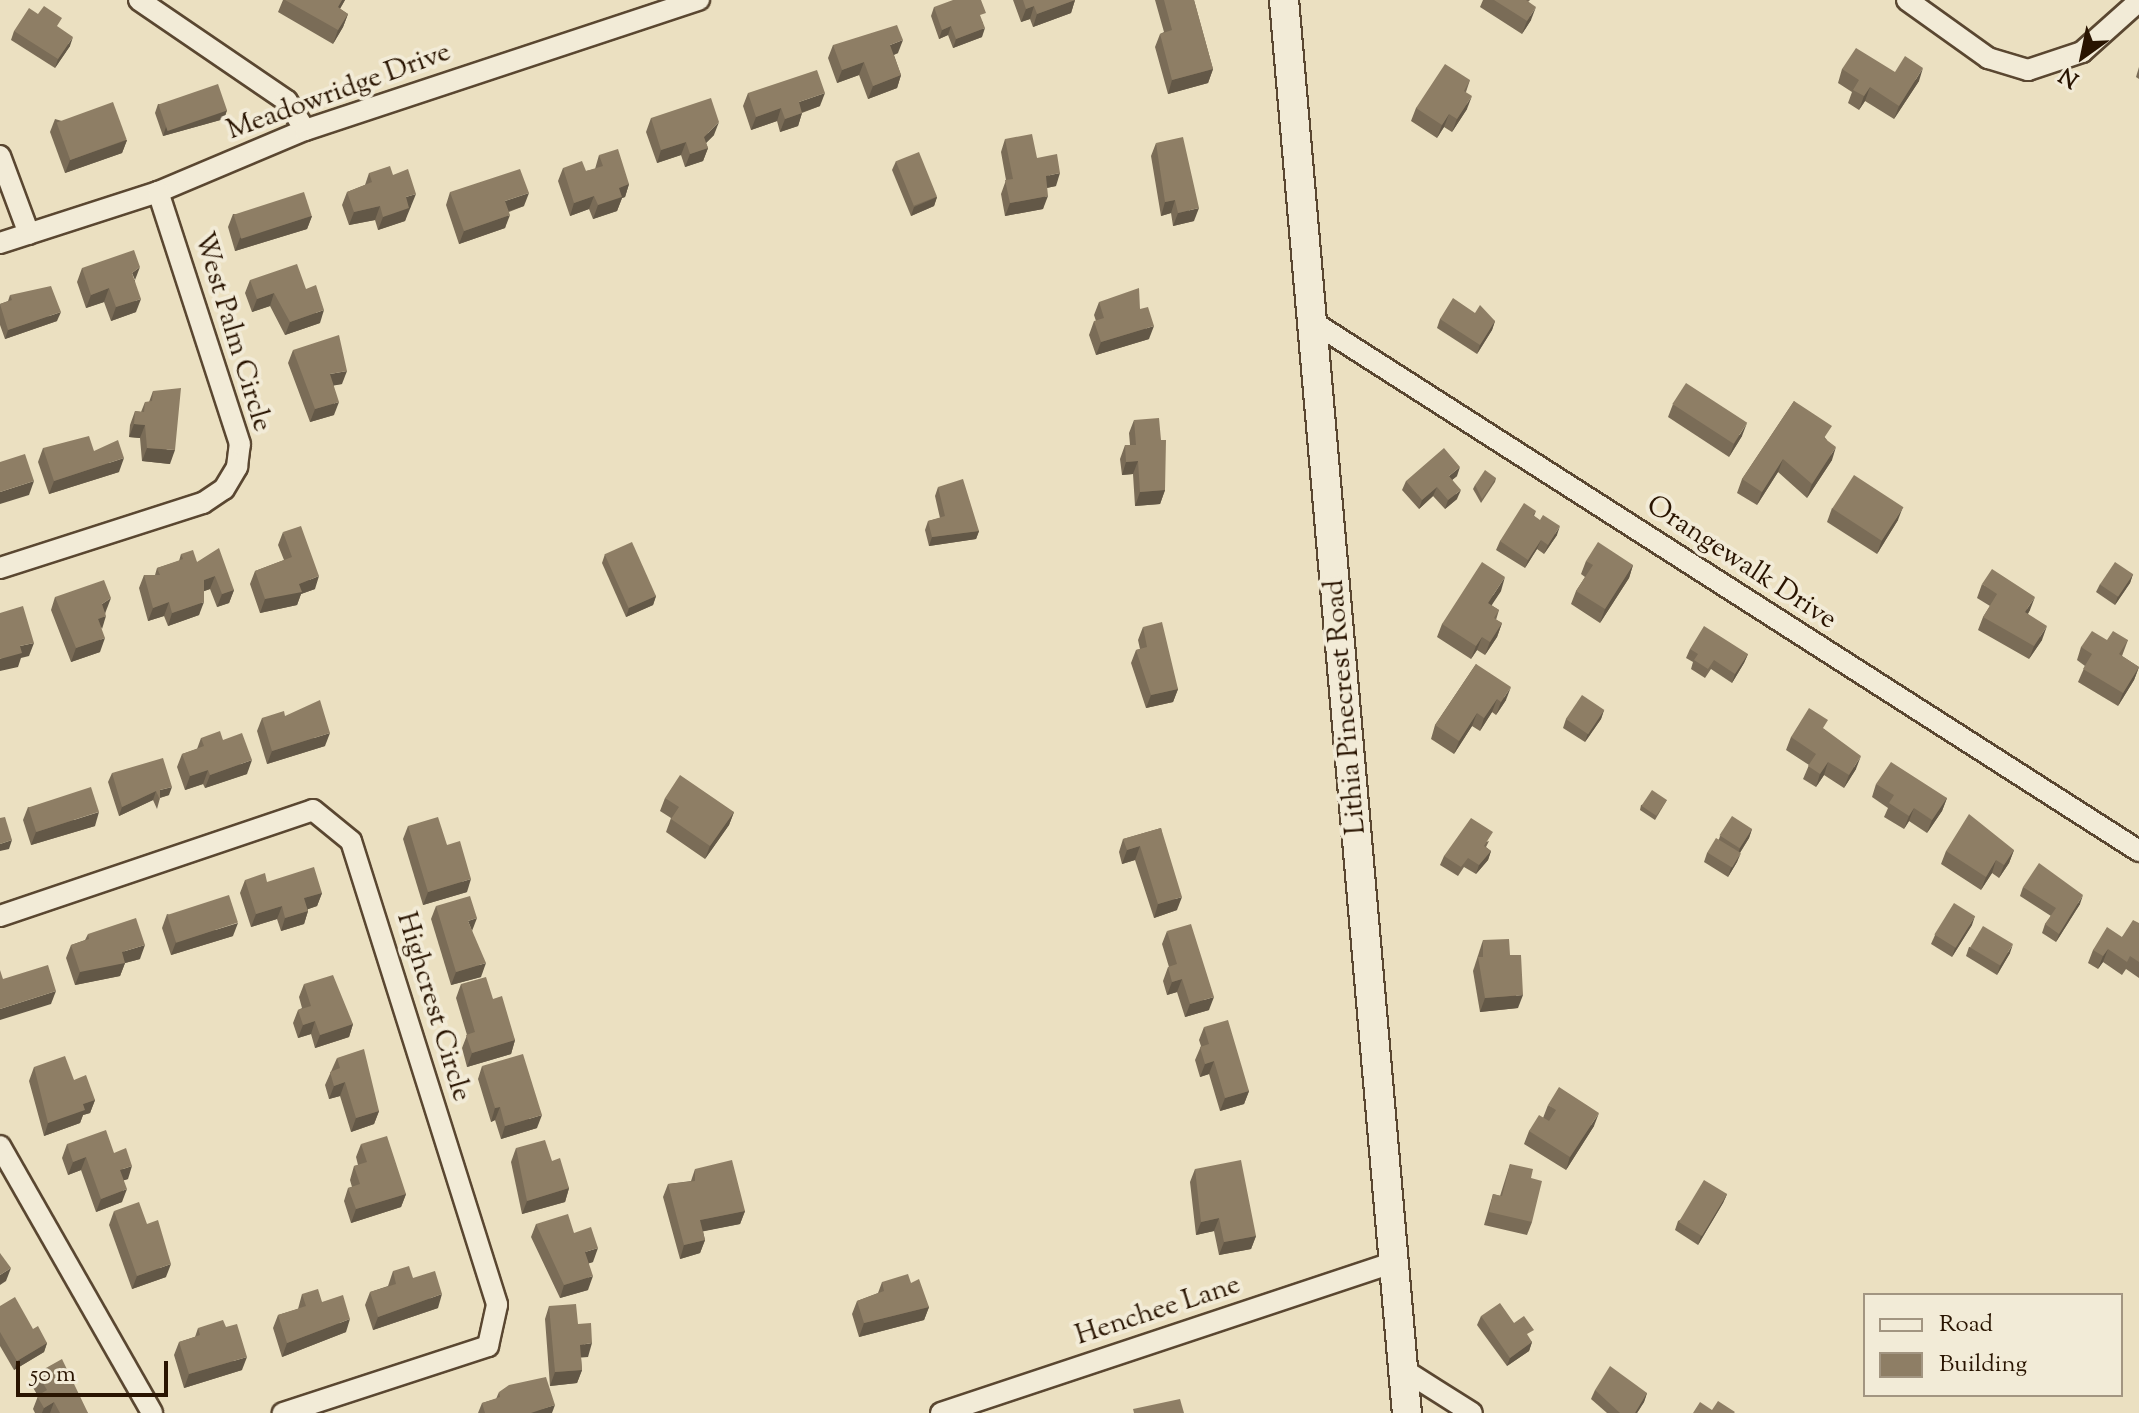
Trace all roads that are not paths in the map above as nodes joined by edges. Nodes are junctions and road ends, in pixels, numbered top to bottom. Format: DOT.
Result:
graph roads {
  1 [pos="139,0"];
  2 [pos="699,0"];
  3 [pos="1284,0"];
  4 [pos="1907,0"];
  5 [pos="2139,1"];
  6 [pos="305,130"];
  7 [pos="0,156"];
  8 [pos="158,192"];
  9 [pos="29,234"];
  10 [pos="0,243"];
  11 [pos="1313,322"];
  12 [pos="0,568"];
  13 [pos="2139,851"];
  14 [pos="0,916"];
  15 [pos="0,1146"];
  16 [pos="1393,1263"];
  17 [pos="1404,1370"];
  18 [pos="152,1413"];
  19 [pos="283,1413"];
  20 [pos="941,1413"];
  21 [pos="1407,1413"];
  22 [pos="1472,1413"];
  1 -- 6 [label="street"];
  2 -- 6 [label="street, Meadowridge Drive"];
  3 -- 11 [label="main road, Lithia Pinecrest Road"];
  4 -- 5 [label="street"];
  6 -- 8 [label="street, Meadowridge Drive"];
  7 -- 9 [label="street"];
  8 -- 9 [label="street, Meadowridge Drive"];
  8 -- 12 [label="street, West Palm Circle"];
  9 -- 10 [label="street, Meadowridge Drive"];
  11 -- 13 [label="street, Orangewalk Drive"];
  11 -- 16 [label="main road, Lithia Pinecrest Road"];
  14 -- 19 [label="street, Highcrest Circle"];
  15 -- 18 [label="street"];
  16 -- 17 [label="main road, Lithia Pinecrest Road"];
  16 -- 20 [label="street, Henchee Lane"];
  17 -- 21 [label="main road, Lithia Pinecrest Road"];
  17 -- 22 [label="street"];
}
